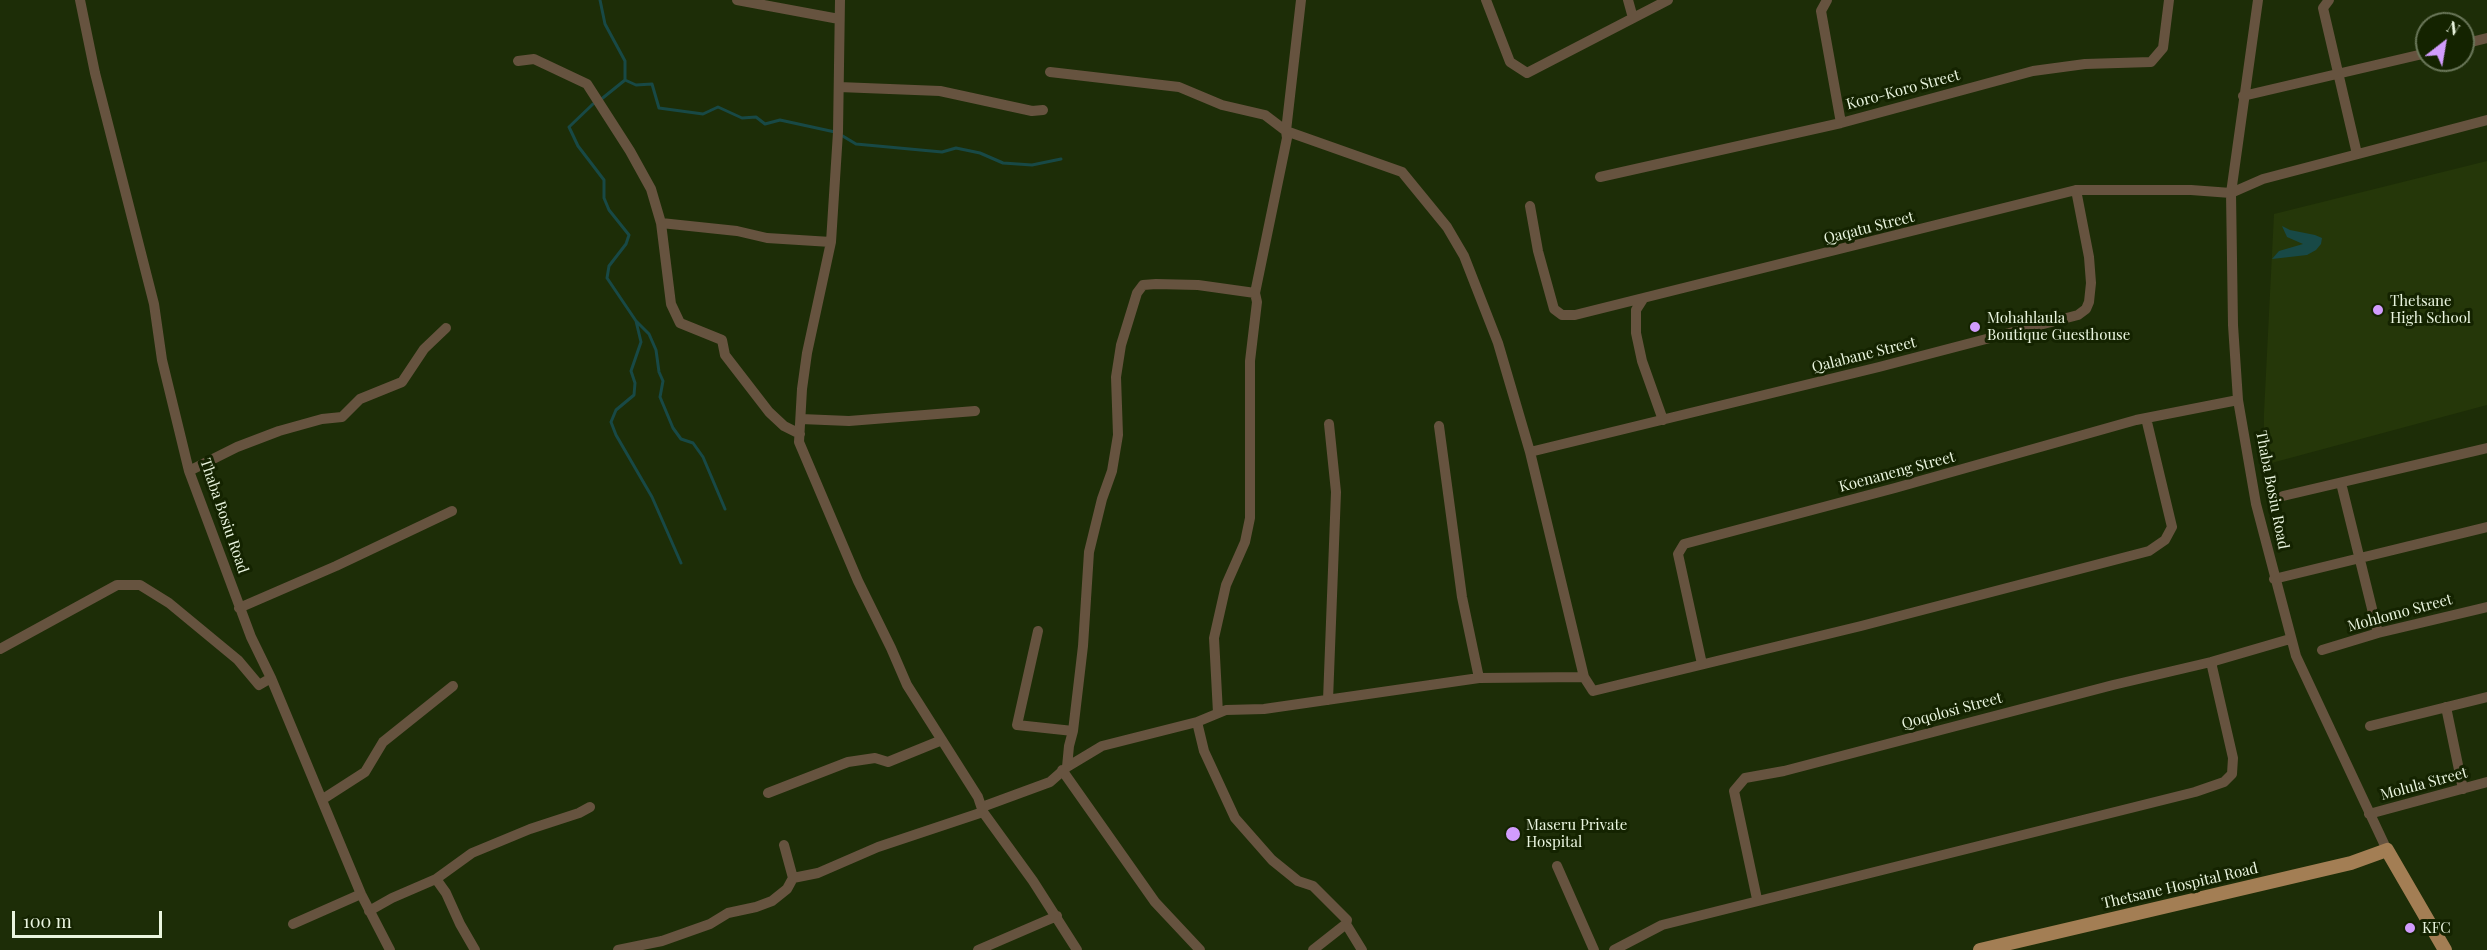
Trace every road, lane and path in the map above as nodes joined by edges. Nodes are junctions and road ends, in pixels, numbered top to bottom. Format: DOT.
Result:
graph roads {
  1 [pos="80,0"];
  2 [pos="737,0"];
  3 [pos="840,0"];
  4 [pos="1301,0"];
  5 [pos="1486,0"];
  6 [pos="1628,0"];
  7 [pos="1668,0"];
  8 [pos="1827,0"];
  9 [pos="2169,0"];
  10 [pos="2258,0"];
  11 [pos="2329,0"];
  12 [pos="1633,18"];
  13 [pos="839,19"];
  14 [pos="2415,56"];
  15 [pos="518,61"];
  16 [pos="1050,72"];
  17 [pos="2337,75"];
  18 [pos="839,87"];
  19 [pos="2243,96"];
  20 [pos="1043,110"];
  21 [pos="2487,120"];
  22 [pos="1841,123"];
  23 [pos="1286,131"];
  24 [pos="2357,154"];
  25 [pos="1600,177"];
  26 [pos="2076,190"];
  27 [pos="2231,193"];
  28 [pos="1530,206"];
  29 [pos="661,223"];
  30 [pos="831,242"];
  31 [pos="1255,293"];
  32 [pos="1643,299"];
  33 [pos="446,328"];
  34 [pos="2238,400"];
  35 [pos="975,411"];
  36 [pos="2146,418"];
  37 [pos="801,419"];
  38 [pos="1663,420"];
  39 [pos="1329,424"];
  40 [pos="1439,426"];
  41 [pos="800,434"];
  42 [pos="2487,448"];
  43 [pos="1530,452"];
  44 [pos="189,471"];
  45 [pos="2341,483"];
  46 [pos="2283,496"];
  47 [pos="452,511"];
  48 [pos="2487,527"];
  49 [pos="2360,558"];
  50 [pos="2274,579"];
  51 [pos="2487,607"];
  52 [pos="239,608"];
  53 [pos="1038,631"];
  54 [pos="2378,633"];
  55 [pos="2290,639"];
  56 [pos="0,650"];
  57 [pos="2322,650"];
  58 [pos="2211,662"];
  59 [pos="1702,663"];
  60 [pos="1584,677"];
  61 [pos="271,678"];
  62 [pos="1479,678"];
  63 [pos="453,686"];
  64 [pos="2487,697"];
  65 [pos="1328,700"];
  66 [pos="2446,707"];
  67 [pos="1218,713"];
  68 [pos="1197,723"];
  69 [pos="2370,726"];
  70 [pos="1074,731"];
  71 [pos="942,740"];
  72 [pos="1064,769"];
  73 [pos="2487,782"];
  74 [pos="2463,789"];
  75 [pos="768,793"];
  76 [pos="323,799"];
  77 [pos="590,807"];
  78 [pos="982,809"];
  79 [pos="2369,814"];
  80 [pos="784,844"];
  81 [pos="2387,850"];
  82 [pos="1557,866"];
  83 [pos="793,878"];
  84 [pos="436,879"];
  85 [pos="361,894"];
  86 [pos="1757,900"];
  87 [pos="369,911"];
  88 [pos="1057,916"];
  89 [pos="293,924"];
  90 [pos="1346,924"];
  91 [pos="390,950"];
  92 [pos="475,950"];
  93 [pos="618,950"];
  94 [pos="978,950"];
  95 [pos="1077,950"];
  96 [pos="1200,950"];
  97 [pos="1313,950"];
  98 [pos="1362,950"];
  99 [pos="1594,950"];
  100 [pos="1614,950"];
  101 [pos="1980,950"];
  102 [pos="2445,950"];
  1 -- 44 [label="street, Thaba Bosiu Road"];
  2 -- 13 [label="street"];
  3 -- 13 [label="street"];
  4 -- 23 [label="street"];
  5 -- 12 [label="street"];
  6 -- 12 [label="street"];
  7 -- 12 [label="street"];
  8 -- 22 [label="street"];
  9 -- 22 [label="street, Koro-Koro Street"];
  10 -- 19 [label="street, Thaba Bosiu Road"];
  11 -- 17 [label="street"];
  13 -- 18 [label="street"];
  14 -- 17 [label="street"];
  15 -- 29 [label="street"];
  16 -- 23 [label="street"];
  17 -- 19 [label="street"];
  17 -- 24 [label="street"];
  18 -- 20 [label="street"];
  18 -- 30 [label="street"];
  19 -- 27 [label="street, Thaba Bosiu Road"];
  21 -- 24 [label="street"];
  22 -- 25 [label="street, Koro-Koro Street"];
  23 -- 31 [label="street"];
  23 -- 43 [label="street"];
  24 -- 27 [label="street"];
  26 -- 27 [label="street, Qaqatu Street"];
  26 -- 32 [label="street, Qaqatu Street"];
  26 -- 38 [label="street, Qalabane Street"];
  27 -- 34 [label="street, Thaba Bosiu Road"];
  28 -- 32 [label="street, Qaqatu Street"];
  29 -- 30 [label="street"];
  29 -- 41 [label="street"];
  30 -- 37 [label="street"];
  31 -- 67 [label="street"];
  31 -- 70 [label="street"];
  32 -- 38 [label="street"];
  33 -- 44 [label="street"];
  34 -- 36 [label="street, Koenaneng Street"];
  34 -- 50 [label="street, Thaba Bosiu Road"];
  35 -- 37 [label="street"];
  36 -- 59 [label="street, Koenaneng Street"];
  36 -- 59 [label="street"];
  37 -- 41 [label="street"];
  38 -- 43 [label="street, Qalabane Street"];
  39 -- 65 [label="street"];
  40 -- 62 [label="street"];
  41 -- 71 [label="street"];
  42 -- 45 [label="street"];
  43 -- 60 [label="street"];
  44 -- 52 [label="street, Thaba Bosiu Road"];
  45 -- 46 [label="street"];
  45 -- 49 [label="street"];
  47 -- 52 [label="street"];
  48 -- 49 [label="street"];
  49 -- 50 [label="street"];
  49 -- 54 [label="street"];
  50 -- 55 [label="street, Thaba Bosiu Road"];
  51 -- 54 [label="street, Mohlomo Street"];
  52 -- 61 [label="street, Thaba Bosiu Road"];
  53 -- 70 [label="street"];
  54 -- 57 [label="street, Mohlomo Street"];
  55 -- 58 [label="street, Qoqolosi Street"];
  55 -- 79 [label="street, Thaba Bosiu Road"];
  56 -- 61 [label="street"];
  58 -- 86 [label="street"];
  58 -- 86 [label="street, Qoqolosi Street"];
  59 -- 60 [label="street"];
  60 -- 62 [label="street"];
  61 -- 76 [label="street, Thaba Bosiu Road"];
  62 -- 65 [label="street"];
  63 -- 76 [label="street"];
  64 -- 66 [label="street"];
  65 -- 67 [label="street"];
  66 -- 69 [label="street"];
  66 -- 74 [label="street"];
  67 -- 68 [label="street"];
  68 -- 72 [label="street"];
  68 -- 90 [label="street"];
  70 -- 72 [label="street"];
  71 -- 75 [label="street"];
  71 -- 78 [label="street"];
  72 -- 78 [label="street"];
  72 -- 96 [label="street"];
  73 -- 74 [label="street, Molula Street"];
  74 -- 79 [label="street, Molula Street"];
  76 -- 85 [label="street, Thaba Bosiu Road"];
  77 -- 84 [label="street"];
  78 -- 83 [label="street"];
  78 -- 88 [label="street"];
  79 -- 81 [label="street, Thaba Bosiu Road"];
  80 -- 83 [label="street"];
  81 -- 101 [label="main road, Thetsane Hospital Road"];
  81 -- 102 [label="main road, Thaba Bosiu Road"];
  82 -- 99 [label="street"];
  83 -- 93 [label="street"];
  84 -- 87 [label="street"];
  84 -- 92 [label="street"];
  85 -- 87 [label="street, Thaba Bosiu Road"];
  85 -- 89 [label="street"];
  86 -- 100 [label="street"];
  87 -- 91 [label="street, Thaba Bosiu Road"];
  88 -- 94 [label="street"];
  88 -- 95 [label="street"];
  90 -- 97 [label="street"];
  90 -- 98 [label="street"];
}
